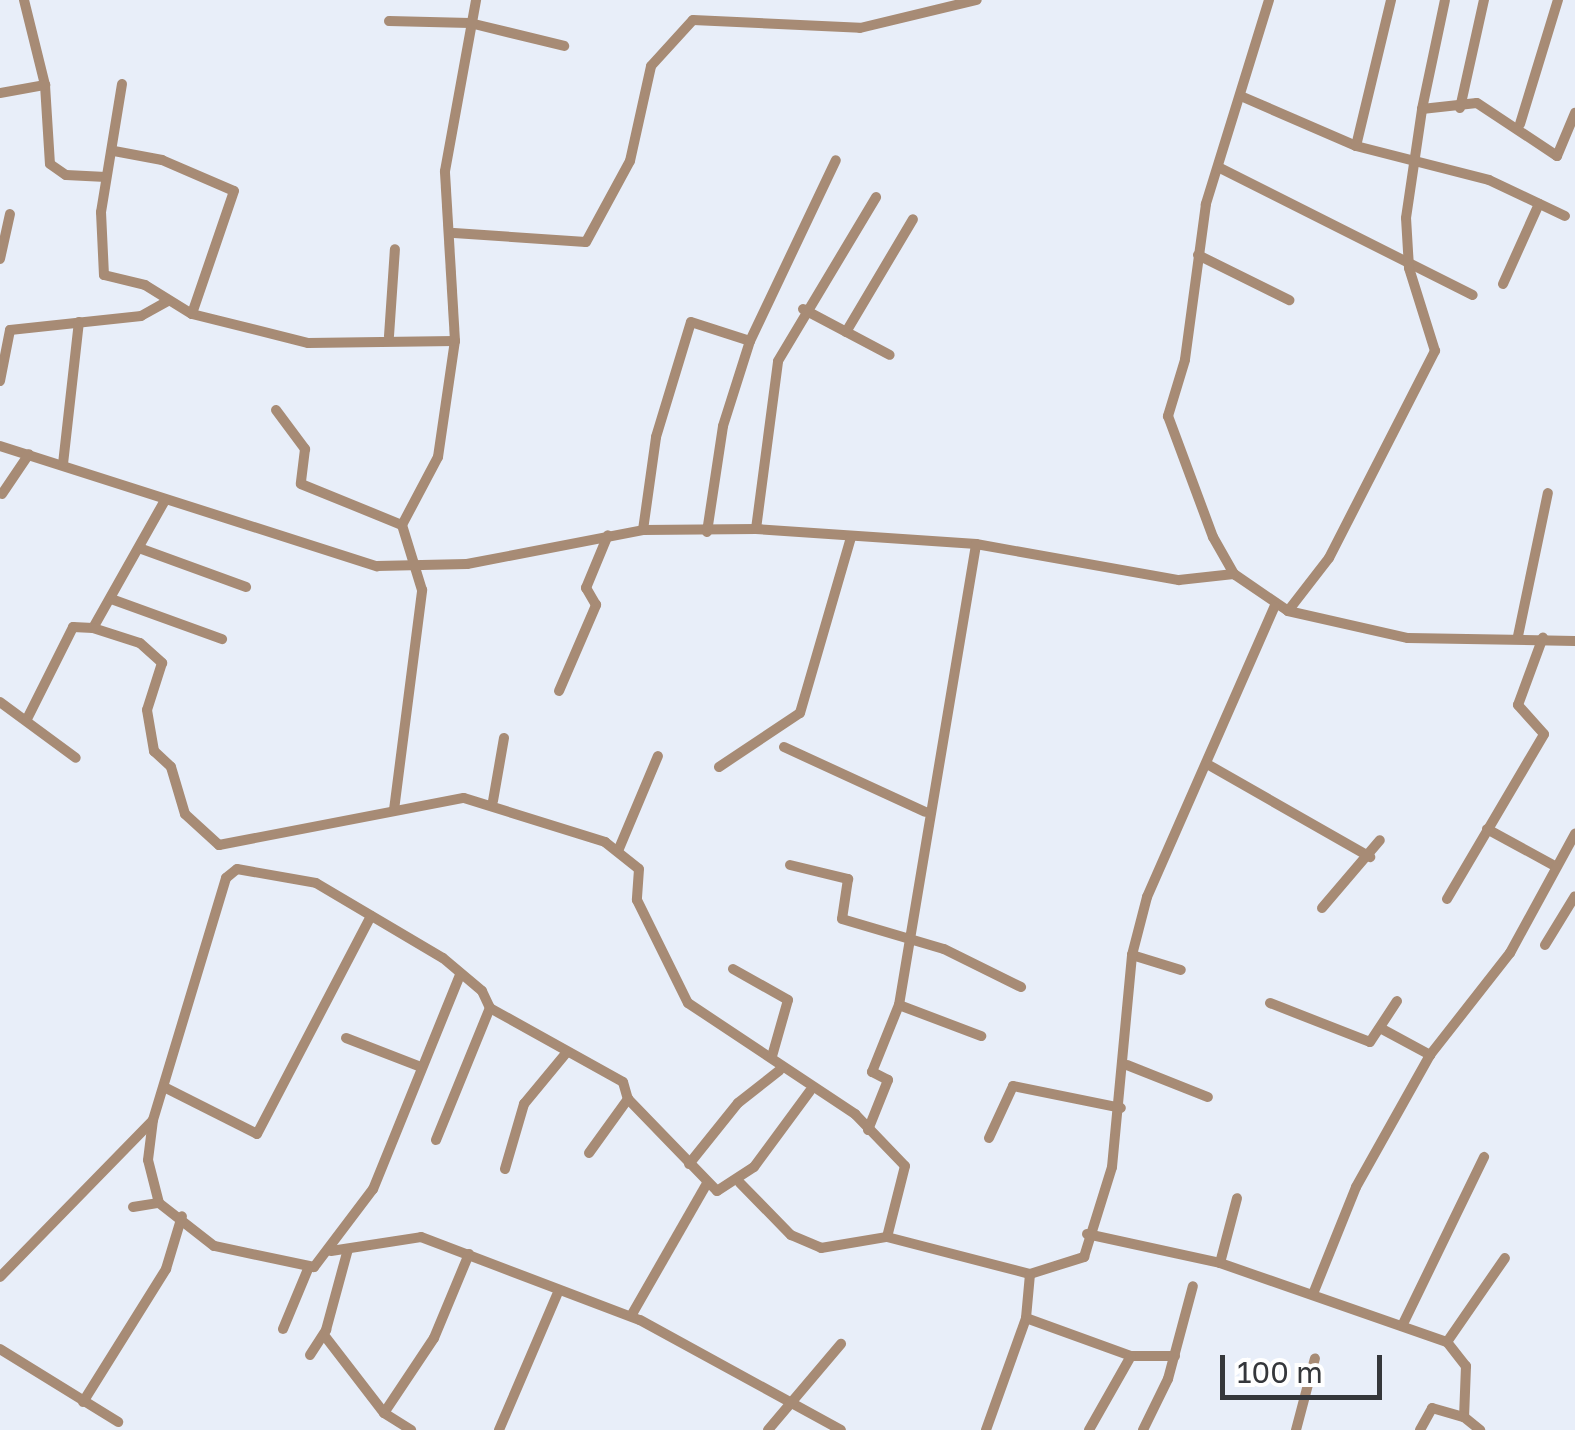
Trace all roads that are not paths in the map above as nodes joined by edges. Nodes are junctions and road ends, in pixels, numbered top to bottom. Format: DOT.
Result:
graph roads {
  1 [pos="24,0"];
  2 [pos="476,0"];
  3 [pos="977,0"];
  4 [pos="1269,0"];
  5 [pos="1392,0"];
  6 [pos="1444,0"];
  7 [pos="1484,0"];
  8 [pos="1558,0"];
  9 [pos="390,21"];
  10 [pos="470,24"];
  11 [pos="564,46"];
  12 [pos="45,84"];
  13 [pos="122,84"];
  14 [pos="0,92"];
  15 [pos="1243,97"];
  16 [pos="1460,108"];
  17 [pos="1422,109"];
  18 [pos="1575,113"];
  19 [pos="1520,124"];
  20 [pos="1356,146"];
  21 [pos="114,151"];
  22 [pos="836,160"];
  23 [pos="1414,163"];
  24 [pos="1218,168"];
  25 [pos="106,177"];
  26 [pos="876,197"];
  27 [pos="1539,204"];
  28 [pos="10,214"];
  29 [pos="1565,216"];
  30 [pos="913,219"];
  31 [pos="454,233"];
  32 [pos="395,249"];
  33 [pos="1198,256"];
  34 [pos="0,258"];
  35 [pos="1409,268"];
  36 [pos="1503,284"];
  37 [pos="1473,295"];
  38 [pos="1288,300"];
  39 [pos="168,301"];
  40 [pos="802,310"];
  41 [pos="192,314"];
  42 [pos="80,322"];
  43 [pos="846,332"];
  44 [pos="389,336"];
  45 [pos="455,341"];
  46 [pos="750,341"];
  47 [pos="890,356"];
  48 [pos="0,381"];
  49 [pos="276,410"];
  50 [pos="0,446"];
  51 [pos="29,454"];
  52 [pos="64,464"];
  53 [pos="1548,493"];
  54 [pos="2,494"];
  55 [pos="164,500"];
  56 [pos="402,525"];
  57 [pos="756,529"];
  58 [pos="643,530"];
  59 [pos="707,532"];
  60 [pos="608,535"];
  61 [pos="851,538"];
  62 [pos="976,544"];
  63 [pos="139,548"];
  64 [pos="416,565"];
  65 [pos="1234,574"];
  66 [pos="246,588"];
  67 [pos="114,600"];
  68 [pos="1274,608"];
  69 [pos="1288,612"];
  70 [pos="93,628"];
  71 [pos="1518,636"];
  72 [pos="1543,637"];
  73 [pos="222,639"];
  74 [pos="1575,641"];
  75 [pos="559,691"];
  76 [pos="0,702"];
  77 [pos="27,718"];
  78 [pos="504,738"];
  79 [pos="784,748"];
  80 [pos="658,756"];
  81 [pos="76,758"];
  82 [pos="1207,764"];
  83 [pos="719,767"];
  84 [pos="493,801"];
  85 [pos="394,810"];
  86 [pos="925,812"];
  87 [pos="1487,829"];
  88 [pos="1575,834"];
  89 [pos="1380,840"];
  90 [pos="618,852"];
  91 [pos="1370,857"];
  92 [pos="790,865"];
  93 [pos="1555,866"];
  94 [pos="1575,896"];
  95 [pos="1447,899"];
  96 [pos="1322,908"];
  97 [pos="371,916"];
  98 [pos="908,942"];
  99 [pos="1544,945"];
  100 [pos="1132,955"];
  101 [pos="733,969"];
  102 [pos="1181,970"];
  103 [pos="460,975"];
  104 [pos="1021,987"];
  105 [pos="1397,1001"];
  106 [pos="1270,1003"];
  107 [pos="899,1005"];
  108 [pos="490,1008"];
  109 [pos="1382,1029"];
  110 [pos="981,1036"];
  111 [pos="346,1038"];
  112 [pos="567,1052"];
  113 [pos="1430,1054"];
  114 [pos="772,1056"];
  115 [pos="1127,1065"];
  116 [pos="421,1067"];
  117 [pos="780,1070"];
  118 [pos="164,1086"];
  119 [pos="810,1090"];
  120 [pos="1208,1097"];
  121 [pos="628,1099"];
  122 [pos="1121,1108"];
  123 [pos="153,1120"];
  124 [pos="868,1130"];
  125 [pos="989,1138"];
  126 [pos="436,1140"];
  127 [pos="589,1153"];
  128 [pos="1484,1157"];
  129 [pos="689,1164"];
  130 [pos="505,1169"];
  131 [pos="740,1183"];
  132 [pos="706,1185"];
  133 [pos="1237,1198"];
  134 [pos="159,1203"];
  135 [pos="134,1207"];
  136 [pos="182,1216"];
  137 [pos="1087,1234"];
  138 [pos="887,1237"];
  139 [pos="348,1249"];
  140 [pos="332,1251"];
  141 [pos="469,1254"];
  142 [pos="1505,1258"];
  143 [pos="1220,1263"];
  144 [pos="308,1269"];
  145 [pos="1030,1274"];
  146 [pos="0,1276"];
  147 [pos="1193,1286"];
  148 [pos="1313,1294"];
  149 [pos="557,1295"];
  150 [pos="631,1316"];
  151 [pos="1026,1318"];
  152 [pos="1402,1326"];
  153 [pos="283,1329"];
  154 [pos="324,1336"];
  155 [pos="1447,1342"];
  156 [pos="841,1344"];
  157 [pos="0,1350"];
  158 [pos="310,1354"];
  159 [pos="1132,1356"];
  160 [pos="1174,1356"];
  161 [pos="1315,1358"];
  162 [pos="798,1401"];
  163 [pos="83,1402"];
  164 [pos="384,1413"];
  165 [pos="1464,1417"];
  166 [pos="118,1422"];
  167 [pos="771,1425"];
  168 [pos="411,1430"];
  169 [pos="498,1430"];
  170 [pos="783,1430"];
  171 [pos="841,1430"];
  172 [pos="986,1430"];
  173 [pos="1088,1430"];
  174 [pos="1142,1430"];
  175 [pos="1296,1430"];
  176 [pos="1420,1430"];
  177 [pos="1480,1430"];
  1 -- 12 [label="street"];
  2 -- 10 [label="street"];
  3 -- 31 [label="street"];
  4 -- 15 [label="street"];
  5 -- 20 [label="street"];
  6 -- 17 [label="street"];
  7 -- 16 [label="street"];
  8 -- 19 [label="street"];
  9 -- 10 [label="street"];
  10 -- 11 [label="street"];
  10 -- 31 [label="street"];
  12 -- 14 [label="street"];
  12 -- 25 [label="street"];
  13 -- 21 [label="street"];
  15 -- 20 [label="street"];
  15 -- 24 [label="street"];
  16 -- 17 [label="street"];
  16 -- 19 [label="street"];
  17 -- 23 [label="street"];
  18 -- 19 [label="street"];
  20 -- 23 [label="street"];
  21 -- 25 [label="street"];
  21 -- 41 [label="street"];
  22 -- 46 [label="street"];
  23 -- 27 [label="street"];
  23 -- 35 [label="street"];
  24 -- 33 [label="street"];
  24 -- 35 [label="street"];
  25 -- 39 [label="street"];
  26 -- 40 [label="street"];
  27 -- 29 [label="street"];
  27 -- 36 [label="street"];
  28 -- 34 [label="street"];
  30 -- 43 [label="street"];
  31 -- 45 [label="street"];
  32 -- 44 [label="street"];
  33 -- 38 [label="street"];
  33 -- 65 [label="street"];
  35 -- 37 [label="street"];
  35 -- 69 [label="street"];
  39 -- 41 [label="street"];
  39 -- 42 [label="street"];
  40 -- 43 [label="street"];
  40 -- 57 [label="street"];
  41 -- 44 [label="street"];
  42 -- 48 [label="street"];
  42 -- 52 [label="street"];
  43 -- 47 [label="street"];
  44 -- 45 [label="street"];
  45 -- 56 [label="street"];
  46 -- 58 [label="street"];
  46 -- 59 [label="street"];
  49 -- 56 [label="street"];
  50 -- 51 [label="street"];
  51 -- 52 [label="street"];
  51 -- 54 [label="street"];
  52 -- 55 [label="street"];
  53 -- 71 [label="street"];
  55 -- 63 [label="street"];
  55 -- 64 [label="street"];
  56 -- 64 [label="street"];
  57 -- 59 [label="street"];
  57 -- 61 [label="street"];
  58 -- 59 [label="street"];
  58 -- 60 [label="street"];
  60 -- 64 [label="street"];
  60 -- 75 [label="street"];
  61 -- 62 [label="street"];
  61 -- 83 [label="street"];
  62 -- 65 [label="street"];
  62 -- 86 [label="street"];
  63 -- 66 [label="street"];
  63 -- 67 [label="street"];
  64 -- 85 [label="street"];
  65 -- 68 [label="street"];
  67 -- 70 [label="street"];
  67 -- 73 [label="street"];
  68 -- 69 [label="street"];
  68 -- 82 [label="street"];
  69 -- 71 [label="street"];
  70 -- 77 [label="street"];
  70 -- 85 [label="street"];
  71 -- 72 [label="street"];
  72 -- 74 [label="street"];
  72 -- 87 [label="street"];
  76 -- 77 [label="street"];
  77 -- 81 [label="street"];
  78 -- 84 [label="street"];
  79 -- 86 [label="street"];
  80 -- 90 [label="street"];
  82 -- 91 [label="street"];
  82 -- 100 [label="street"];
  84 -- 85 [label="street"];
  84 -- 90 [label="street"];
  86 -- 98 [label="street"];
  87 -- 93 [label="street"];
  87 -- 95 [label="street"];
  88 -- 93 [label="street"];
  89 -- 91 [label="street"];
  90 -- 114 [label="street"];
  91 -- 96 [label="street"];
  92 -- 98 [label="street"];
  93 -- 113 [label="street"];
  94 -- 99 [label="street"];
  97 -- 103 [label="street"];
  97 -- 118 [label="street"];
  97 -- 118 [label="street"];
  98 -- 104 [label="street"];
  98 -- 107 [label="street"];
  100 -- 102 [label="street"];
  100 -- 115 [label="street"];
  101 -- 114 [label="street"];
  103 -- 108 [label="street"];
  103 -- 116 [label="street"];
  105 -- 109 [label="street"];
  106 -- 109 [label="street"];
  107 -- 110 [label="street"];
  107 -- 124 [label="street"];
  108 -- 112 [label="street"];
  108 -- 126 [label="street"];
  109 -- 113 [label="street"];
  111 -- 116 [label="street"];
  112 -- 121 [label="street"];
  112 -- 130 [label="street"];
  113 -- 148 [label="street"];
  114 -- 117 [label="street"];
  115 -- 120 [label="street"];
  115 -- 122 [label="street"];
  116 -- 140 [label="street"];
  117 -- 119 [label="street"];
  117 -- 129 [label="street"];
  118 -- 123 [label="street"];
  119 -- 124 [label="street"];
  119 -- 131 [label="street"];
  121 -- 127 [label="street"];
  121 -- 129 [label="street"];
  122 -- 125 [label="street"];
  122 -- 137 [label="street"];
  123 -- 134 [label="street"];
  123 -- 146 [label="street"];
  124 -- 138 [label="street"];
  128 -- 152 [label="street"];
  129 -- 132 [label="street"];
  131 -- 132 [label="street"];
  131 -- 138 [label="street"];
  132 -- 150 [label="street"];
  133 -- 143 [label="street"];
  134 -- 135 [label="street"];
  134 -- 136 [label="street"];
  136 -- 144 [label="street"];
  136 -- 163 [label="street"];
  137 -- 143 [label="street"];
  137 -- 145 [label="street"];
  138 -- 145 [label="street"];
  139 -- 140 [label="street"];
  139 -- 141 [label="street"];
  139 -- 154 [label="street"];
  140 -- 144 [label="street"];
  141 -- 149 [label="street"];
  141 -- 164 [label="street"];
  142 -- 155 [label="street"];
  143 -- 148 [label="street"];
  144 -- 153 [label="street"];
  145 -- 151 [label="street"];
  147 -- 160 [label="street"];
  148 -- 152 [label="street"];
  149 -- 150 [label="street"];
  149 -- 169 [label="street"];
  150 -- 162 [label="street"];
  151 -- 159 [label="street"];
  151 -- 172 [label="street"];
  152 -- 155 [label="street"];
  154 -- 158 [label="street"];
  154 -- 164 [label="street"];
  155 -- 165 [label="street"];
  156 -- 162 [label="street"];
  157 -- 163 [label="street"];
  159 -- 160 [label="street"];
  159 -- 173 [label="street"];
  160 -- 174 [label="street"];
  161 -- 175 [label="street"];
  162 -- 167 [label="street"];
  162 -- 171 [label="street"];
  163 -- 166 [label="street"];
  164 -- 168 [label="street"];
  165 -- 176 [label="street"];
  165 -- 177 [label="street"];
  167 -- 170 [label="street"];
}
